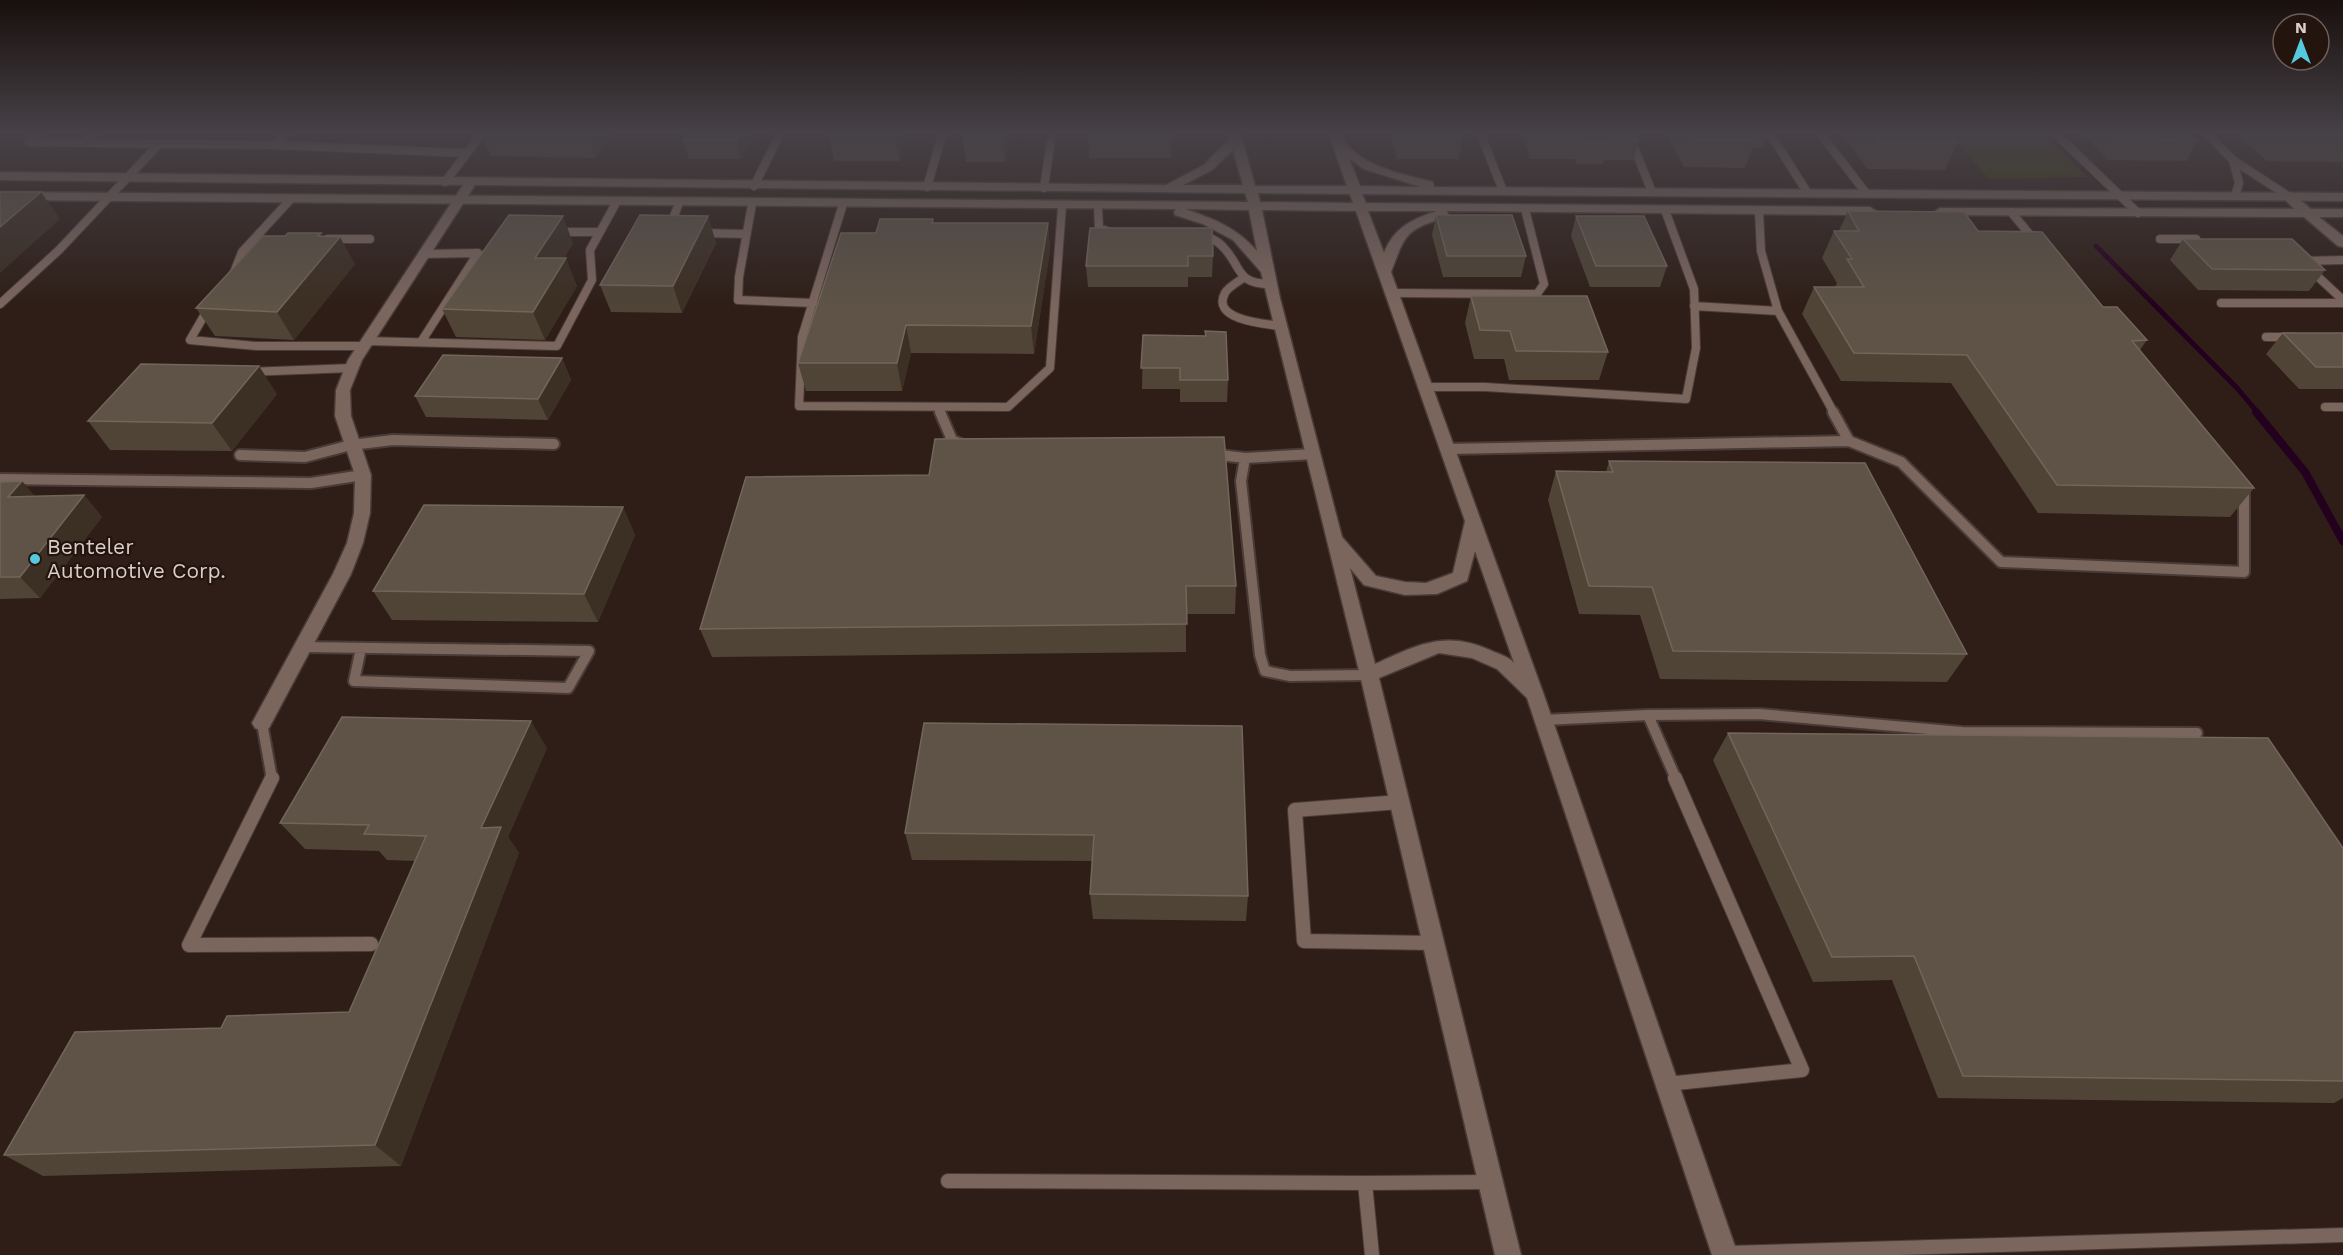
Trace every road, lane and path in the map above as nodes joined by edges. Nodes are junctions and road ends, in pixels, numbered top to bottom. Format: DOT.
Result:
graph roads {
  1 [pos="117,191"];
  2 [pos="465,191"];
  3 [pos="1250,191"];
  4 [pos="1332,191"];
  5 [pos="1355,191"];
  6 [pos="1454,191"];
  7 [pos="1503,191"];
  8 [pos="1864,191"];
  9 [pos="2115,191"];
  10 [pos="2239,191"];
  11 [pos="2280,191"];
  12 [pos="1652,192"];
  13 [pos="1807,192"];
  14 [pos="1866,193"];
  15 [pos="2120,195"];
  16 [pos="0,196"];
  17 [pos="2235,196"];
  18 [pos="2288,196"];
  19 [pos="111,197"];
  20 [pos="2343,197"];
  21 [pos="290,200"];
  22 [pos="457,201"];
  23 [pos="616,203"];
  24 [pos="679,203"];
  25 [pos="752,204"];
  26 [pos="843,204"];
  27 [pos="1062,206"];
  28 [pos="1255,206"];
  29 [pos="1098,207"];
  30 [pos="1161,207"];
  31 [pos="1360,208"];
  32 [pos="1459,209"];
  33 [pos="1525,209"];
  34 [pos="1665,210"];
  35 [pos="1759,211"];
  36 [pos="1885,212"];
  37 [pos="1931,212"];
  38 [pos="2011,212"];
  39 [pos="2138,213"];
  40 [pos="2307,213"];
  41 [pos="2343,213"];
  42 [pos="545,232"];
  43 [pos="600,232"];
  44 [pos="679,232"];
  45 [pos="1119,232"];
  46 [pos="690,233"];
  47 [pos="1194,233"];
  48 [pos="746,234"];
  49 [pos="256,238"];
  50 [pos="268,238"];
  51 [pos="315,239"];
  52 [pos="2160,239"];
  53 [pos="2207,239"];
  54 [pos="370,240"];
  55 [pos="2343,243"];
  56 [pos="2042,249"];
  57 [pos="423,254"];
  58 [pos="2293,254"];
  59 [pos="2343,260"];
  60 [pos="2301,261"];
  61 [pos="1385,271"];
  62 [pos="1269,277"];
  63 [pos="1243,278"];
  64 [pos="228,282"];
  65 [pos="1393,293"];
  66 [pos="215,300"];
  67 [pos="2343,301"];
  68 [pos="813,303"];
  69 [pos="2221,303"];
  70 [pos="0,304"];
  71 [pos="1694,306"];
  72 [pos="1778,311"];
  73 [pos="1281,326"];
  74 [pos="2266,337"];
  75 [pos="2299,337"];
  76 [pos="421,342"];
  77 [pos="365,344"];
  78 [pos="352,368"];
  79 [pos="237,372"];
  80 [pos="1426,387"];
  81 [pos="938,406"];
  82 [pos="2325,407"];
  83 [pos="2343,407"];
  84 [pos="1849,441"];
  85 [pos="554,444"];
  86 [pos="351,445"];
  87 [pos="979,446"];
  88 [pos="1447,449"];
  89 [pos="1201,453"];
  90 [pos="1313,454"];
  91 [pos="240,455"];
  92 [pos="1245,458"];
  93 [pos="363,475"];
  94 [pos="2236,477"];
  95 [pos="0,479"];
  96 [pos="1473,521"];
  97 [pos="1334,536"];
  98 [pos="302,647"];
  99 [pos="361,648"];
  100 [pos="1370,675"];
  101 [pos="1536,698"];
  102 [pos="1648,715"];
  103 [pos="1543,720"];
  104 [pos="262,723"];
  105 [pos="2197,733"];
  106 [pos="1400,802"];
  107 [pos="1434,943"];
  108 [pos="370,944"];
  109 [pos="1666,1084"];
  110 [pos="948,1181"];
  111 [pos="1491,1182"];
  112 [pos="1365,1184"];
  113 [pos="2343,1235"];
  114 [pos="1725,1254"];
  115 [pos="1372,1255"];
  116 [pos="1508,1255"];
  1 -- 19 [label="lane"];
  2 -- 22 [label="street"];
  3 -- 28 [label="street"];
  4 -- 5 [label="street"];
  5 -- 6 [label="street"];
  5 -- 31 [label="street"];
  6 -- 7 [label="street"];
  7 -- 12 [label="street"];
  8 -- 14 [label="lane"];
  9 -- 15 [label="lane"];
  10 -- 17 [label="lane"];
  11 -- 18 [label="lane"];
  12 -- 13 [label="street"];
  13 -- 14 [label="street"];
  14 -- 15 [label="street"];
  15 -- 17 [label="street"];
  15 -- 39 [label="lane"];
  16 -- 19 [label="street"];
  17 -- 18 [label="street"];
  18 -- 20 [label="street"];
  18 -- 40 [label="street"];
  19 -- 21 [label="street"];
  19 -- 70 [label="lane"];
  21 -- 22 [label="street"];
  21 -- 49 [label="lane"];
  22 -- 23 [label="street"];
  22 -- 57 [label="street"];
  23 -- 24 [label="street"];
  23 -- 43 [label="lane"];
  24 -- 25 [label="street"];
  24 -- 44 [label="lane"];
  25 -- 26 [label="street"];
  25 -- 48 [label="lane"];
  26 -- 27 [label="street"];
  26 -- 68 [label="lane"];
  27 -- 29 [label="street"];
  27 -- 81 [label="lane"];
  28 -- 30 [label="street"];
  28 -- 31 [label="street"];
  28 -- 62 [label="street"];
  29 -- 30 [label="street"];
  29 -- 45 [label="lane"];
  30 -- 62 [label="street"];
  31 -- 32 [label="street"];
  31 -- 61 [label="street"];
  32 -- 33 [label="street"];
  32 -- 61 [label="street"];
  33 -- 34 [label="street"];
  33 -- 65 [label="lane"];
  34 -- 35 [label="street"];
  34 -- 71 [label="lane"];
  35 -- 36 [label="street"];
  35 -- 72 [label="lane"];
  37 -- 38 [label="street"];
  38 -- 39 [label="street"];
  38 -- 56 [label="lane"];
  39 -- 40 [label="street"];
  40 -- 41 [label="street"];
  40 -- 55 [label="street"];
  42 -- 43 [label="lane"];
  43 -- 76 [label="lane"];
  46 -- 48 [label="lane"];
  47 -- 63 [label="lane"];
  48 -- 68 [label="lane"];
  49 -- 50 [label="lane"];
  49 -- 64 [label="lane"];
  51 -- 54 [label="lane"];
  52 -- 53 [label="lane"];
  57 -- 76 [label="lane"];
  57 -- 77 [label="street"];
  58 -- 60 [label="lane"];
  59 -- 60 [label="lane"];
  60 -- 67 [label="lane"];
  61 -- 65 [label="street"];
  62 -- 63 [label="lane"];
  62 -- 73 [label="street"];
  63 -- 73 [label="lane"];
  65 -- 80 [label="street"];
  66 -- 77 [label="lane"];
  67 -- 69 [label="lane"];
  68 -- 81 [label="lane"];
  71 -- 72 [label="lane"];
  71 -- 80 [label="lane"];
  72 -- 84 [label="lane"];
  73 -- 90 [label="street"];
  74 -- 75 [label="lane"];
  76 -- 77 [label="lane"];
  77 -- 78 [label="street"];
  78 -- 79 [label="lane"];
  78 -- 86 [label="street"];
  80 -- 88 [label="street"];
  81 -- 87 [label="lane"];
  82 -- 83 [label="lane"];
  84 -- 88 [label="lane"];
  84 -- 94 [label="lane"];
  85 -- 86 [label="lane"];
  86 -- 91 [label="lane"];
  86 -- 93 [label="street"];
  88 -- 96 [label="street"];
  89 -- 92 [label="lane"];
  90 -- 92 [label="lane"];
  90 -- 97 [label="street"];
  92 -- 100 [label="lane"];
  93 -- 95 [label="lane"];
  93 -- 98 [label="street"];
  96 -- 97 [label="street"];
  96 -- 101 [label="street"];
  97 -- 100 [label="street"];
  98 -- 99 [label="lane"];
  98 -- 104 [label="street"];
  99 -- 99 [label="lane"];
  100 -- 101 [label="street"];
  100 -- 106 [label="street"];
  101 -- 103 [label="street"];
  102 -- 103 [label="lane"];
  102 -- 105 [label="lane"];
  102 -- 109 [label="lane"];
  103 -- 109 [label="street"];
  104 -- 108 [label="lane"];
  106 -- 107 [label="street"];
  106 -- 107 [label="lane"];
  107 -- 111 [label="street"];
  109 -- 114 [label="street"];
  110 -- 112 [label="lane"];
  111 -- 112 [label="lane"];
  111 -- 116 [label="street"];
  112 -- 115 [label="lane"];
  113 -- 114 [label="lane"];
}
